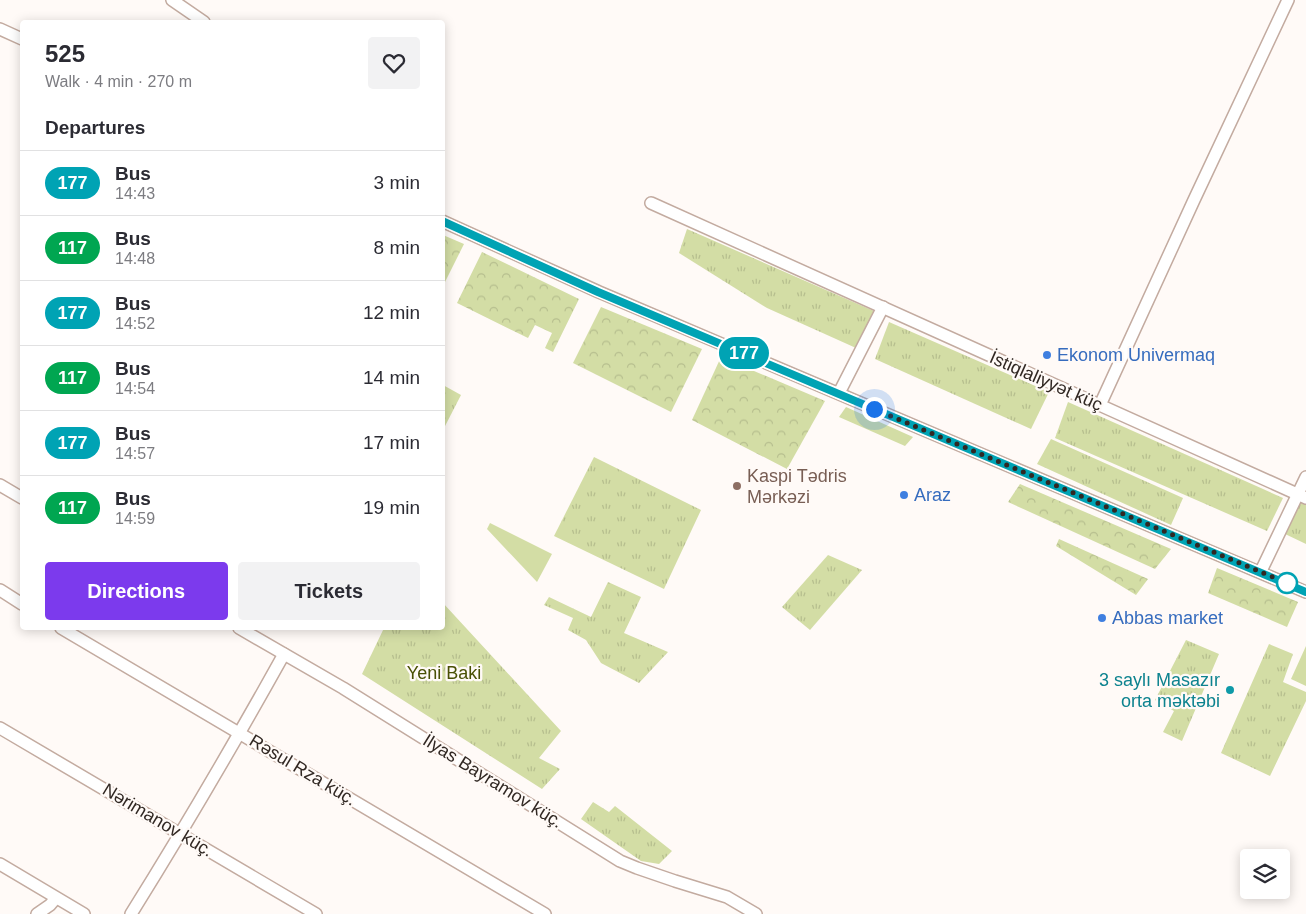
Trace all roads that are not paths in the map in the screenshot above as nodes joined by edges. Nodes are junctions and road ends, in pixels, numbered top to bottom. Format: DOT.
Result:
graph roads {
  1 [pos="172,0"];
  2 [pos="1288,0"];
  3 [pos="201,20"];
  4 [pos="0,29"];
  5 [pos="20,38"];
  6 [pos="651,203"];
  7 [pos="445,222"];
  8 [pos="883,307"];
  9 [pos="839,393"];
  10 [pos="1100,405"];
  11 [pos="1306,477"];
  12 [pos="0,485"];
  13 [pos="20,497"];
  14 [pos="1302,497"];
  15 [pos="1261,572"];
  16 [pos="0,590"];
  17 [pos="1306,592"];
  18 [pos="20,603"];
  19 [pos="64,630"];
  20 [pos="242,630"];
  21 [pos="284,654"];
  22 [pos="0,728"];
  23 [pos="240,733"];
  24 [pos="181,834"];
  25 [pos="0,864"];
  26 [pos="56,898"];
  27 [pos="752,913"];
  28 [pos="37,914"];
  29 [pos="84,914"];
  30 [pos="131,914"];
  31 [pos="316,914"];
  32 [pos="545,914"];
  1 -- 3 [label="street"];
  2 -- 10 [label="street"];
  4 -- 5 [label="street"];
  6 -- 8 [label="street, İstiqlaliyyət küç"];
  7 -- 9 [label="street"];
  8 -- 9 [label="street"];
  8 -- 10 [label="street, İstiqlaliyyət küç"];
  9 -- 15 [label="street"];
  10 -- 14 [label="street, İstiqlaliyyət küç"];
  11 -- 14 [label="street"];
  12 -- 13 [label="street"];
  14 -- 15 [label="street"];
  15 -- 17 [label="street"];
  16 -- 18 [label="street"];
  19 -- 23 [label="street, Rəsul Rza küç."];
  20 -- 21 [label="street, İlyas Bayramov küç."];
  21 -- 23 [label="street"];
  21 -- 27 [label="street, İlyas Bayramov küç."];
  22 -- 24 [label="street, Nərimanov küç."];
  23 -- 24 [label="street"];
  23 -- 32 [label="street, Rəsul Rza küç."];
  24 -- 30 [label="street"];
  24 -- 31 [label="street, Nərimanov küç."];
  25 -- 26 [label="street"];
  26 -- 28 [label="street"];
  26 -- 29 [label="street"];
}
